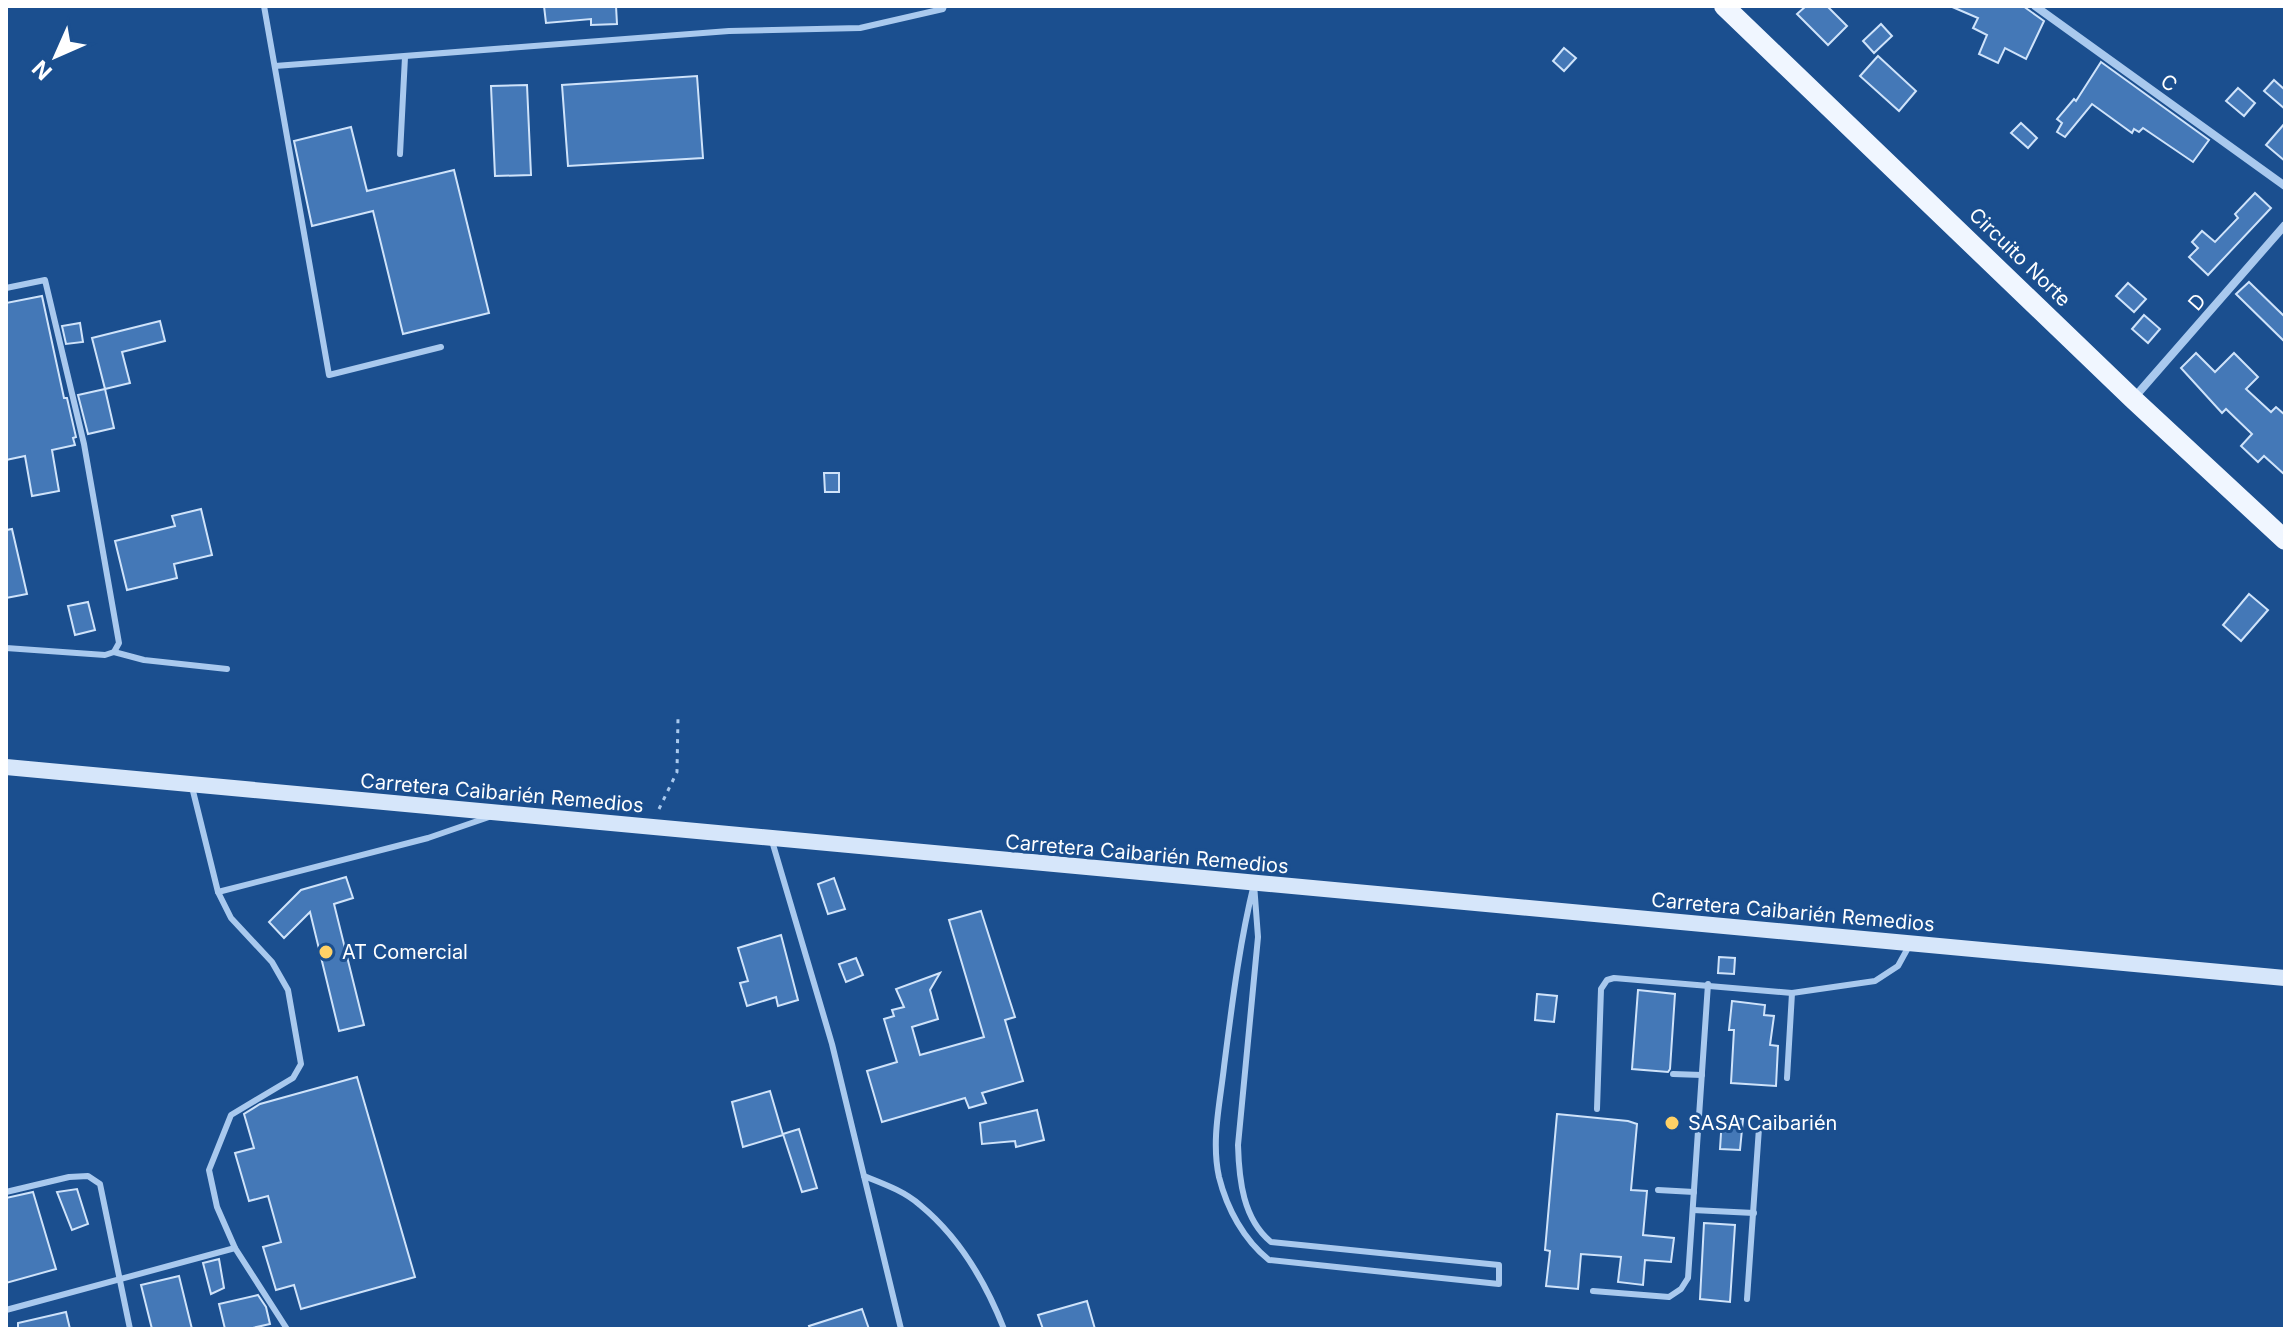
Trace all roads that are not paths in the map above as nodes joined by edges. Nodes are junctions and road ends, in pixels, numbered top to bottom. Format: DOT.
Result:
graph roads {
  1 [pos="264,6"];
  2 [pos="944,6"];
  3 [pos="1724,6"];
  4 [pos="2035,6"];
  5 [pos="405,57"];
  6 [pos="275,66"];
  7 [pos="400,154"];
  8 [pos="2285,186"];
  9 [pos="2285,225"];
  10 [pos="6,288"];
  11 [pos="441,347"];
  12 [pos="2133,399"];
  13 [pos="2285,540"];
  14 [pos="6,648"];
  15 [pos="114,652"];
  16 [pos="227,669"];
  17 [pos="6,767"];
  18 [pos="191,784"];
  19 [pos="501,813"];
  20 [pos="771,838"];
  21 [pos="1254,884"];
  22 [pos="218,892"];
  23 [pos="1911,943"];
  24 [pos="2285,978"];
  25 [pos="1708,984"];
  26 [pos="1792,993"];
  27 [pos="1673,1074"];
  28 [pos="1702,1075"];
  29 [pos="1787,1078"];
  30 [pos="1597,1109"];
  31 [pos="1759,1128"];
  32 [pos="864,1176"];
  33 [pos="1658,1190"];
  34 [pos="6,1192"];
  35 [pos="1694,1192"];
  36 [pos="1693,1210"];
  37 [pos="1754,1213"];
  38 [pos="235,1248"];
  39 [pos="120,1279"];
  40 [pos="1593,1291"];
  41 [pos="1747,1299"];
  42 [pos="6,1310"];
  43 [pos="130,1329"];
  44 [pos="287,1329"];
  45 [pos="901,1329"];
  46 [pos="1004,1329"];
  1 -- 6 [label="lane"];
  2 -- 5 [label="lane"];
  3 -- 12 [label="main road, Circuito Norte"];
  4 -- 8 [label="street, C"];
  5 -- 6 [label="lane"];
  5 -- 7 [label="lane"];
  6 -- 11 [label="lane"];
  9 -- 12 [label="street, D"];
  10 -- 15 [label="lane"];
  12 -- 13 [label="main road, Circuito Norte"];
  14 -- 15 [label="lane"];
  15 -- 16 [label="lane"];
  17 -- 18 [label="street, Carretera Caibarién Remedios"];
  18 -- 19 [label="street, Carretera Caibarién Remedios"];
  18 -- 22 [label="lane"];
  19 -- 20 [label="street, Carretera Caibarién Remedios"];
  19 -- 22 [label="lane"];
  20 -- 21 [label="street, Carretera Caibarién Remedios"];
  20 -- 32 [label="lane"];
  21 -- 21 [label="lane"];
  21 -- 23 [label="street, Carretera Caibarién Remedios"];
  22 -- 38 [label="lane"];
  23 -- 24 [label="street, Carretera Caibarién Remedios"];
  23 -- 26 [label="lane"];
  25 -- 26 [label="lane"];
  25 -- 28 [label="lane"];
  25 -- 30 [label="lane"];
  26 -- 29 [label="lane"];
  27 -- 28 [label="lane"];
  28 -- 35 [label="lane"];
  31 -- 37 [label="lane"];
  32 -- 45 [label="lane"];
  32 -- 46 [label="lane"];
  33 -- 35 [label="lane"];
  34 -- 39 [label="lane"];
  35 -- 36 [label="lane"];
  36 -- 37 [label="lane"];
  36 -- 40 [label="lane"];
  37 -- 41 [label="lane"];
  38 -- 39 [label="lane"];
  38 -- 44 [label="lane"];
  39 -- 42 [label="lane"];
  39 -- 43 [label="lane"];
}
